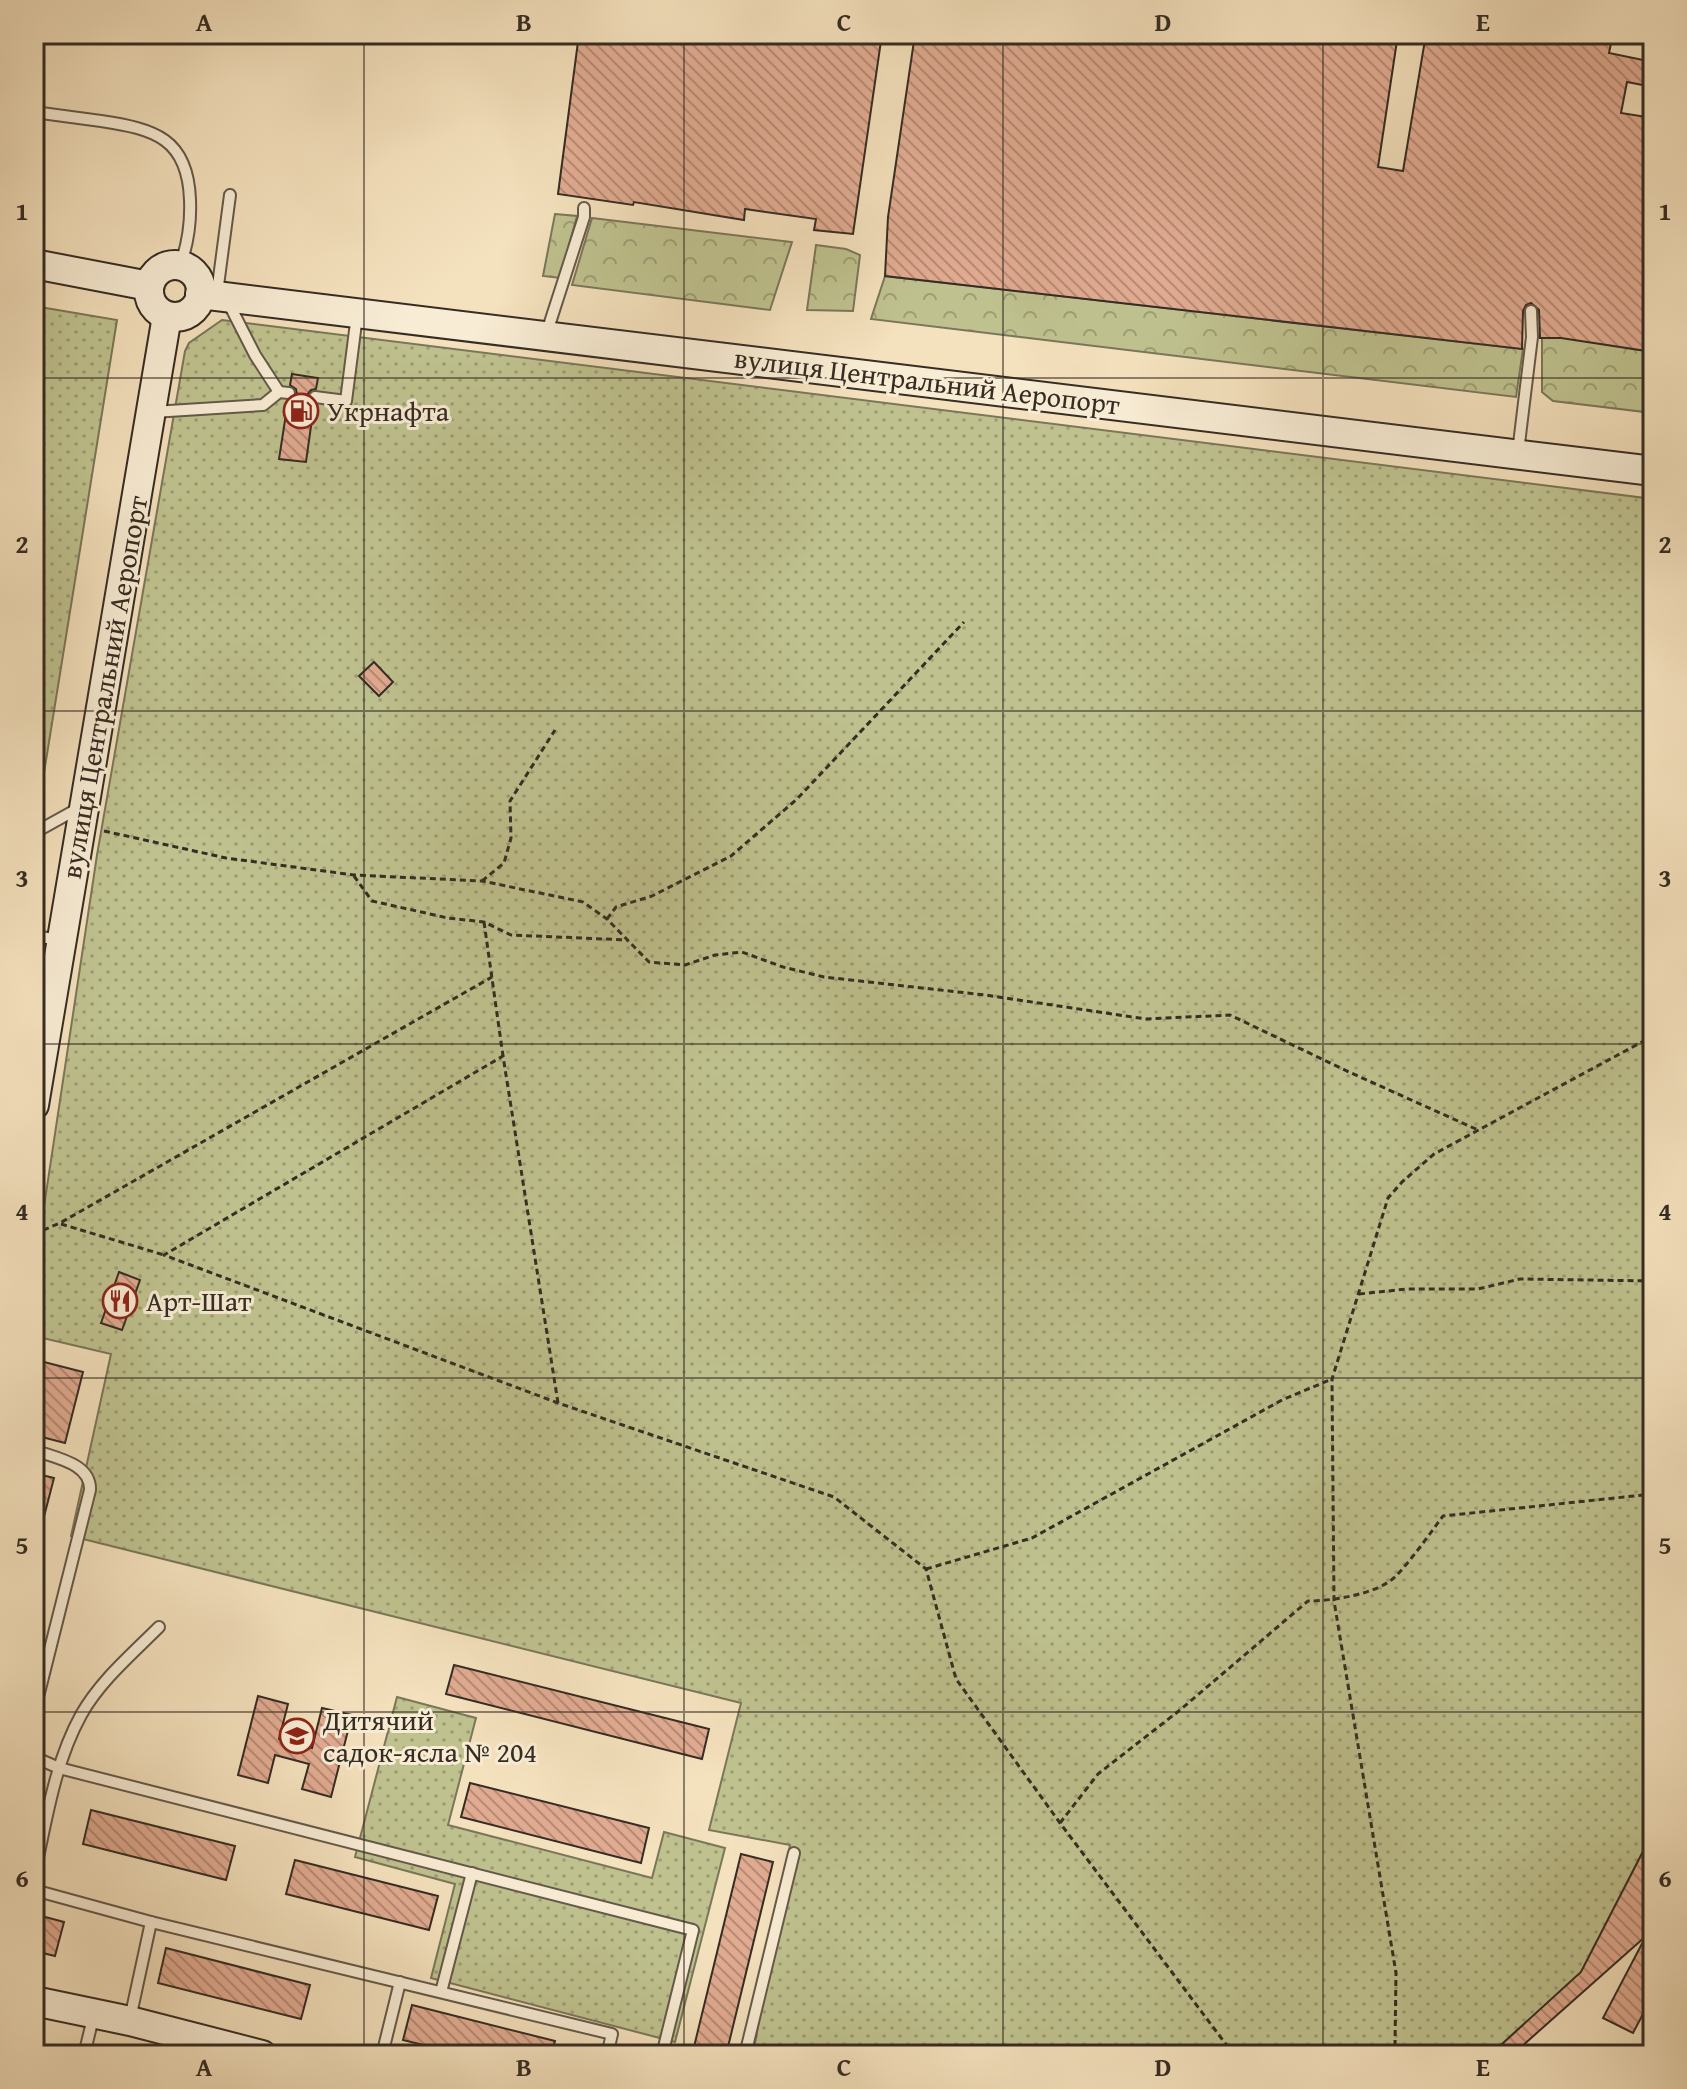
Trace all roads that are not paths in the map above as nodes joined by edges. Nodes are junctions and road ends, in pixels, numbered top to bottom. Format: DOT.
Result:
graph roads {
  1 [pos="34,112"];
  2 [pos="230,195"];
  3 [pos="584,208"];
  4 [pos="34,264"];
  5 [pos="180,266"];
  6 [pos="149,286"];
  7 [pos="214,295"];
  8 [pos="1531,311"];
  9 [pos="357,313"];
  10 [pos="167,316"];
  11 [pos="546,335"];
  12 [pos="315,397"];
  13 [pos="151,413"];
  14 [pos="1518,454"];
  15 [pos="1653,471"];
  16 [pos="82,816"];
  17 [pos="34,833"];
  18 [pos="48,938"];
  19 [pos="34,1105"];
  20 [pos="34,1450"];
  21 [pos="159,1627"];
  22 [pos="34,1713"];
  23 [pos="34,1757"];
  24 [pos="59,1768"];
  25 [pos="794,1853"];
  26 [pos="472,1873"];
  27 [pos="34,1876"];
  28 [pos="34,1890"];
  29 [pos="151,1922"];
  30 [pos="400,1982"];
  31 [pos="441,1992"];
  32 [pos="34,2001"];
  33 [pos="94,2013"];
  34 [pos="130,2021"];
  35 [pos="663,2050"];
  36 [pos="84,2055"];
  37 [pos="262,2055"];
  38 [pos="382,2055"];
  39 [pos="607,2055"];
  40 [pos="745,2055"];
  1 -- 5 [label="lane"];
  2 -- 7 [label="lane"];
  3 -- 11 [label="lane"];
  4 -- 6 [label="main road"];
  5 -- 6 [label="main road"];
  5 -- 7 [label="main road"];
  6 -- 10 [label="main road"];
  7 -- 9 [label="main road, вулиця Центральний Аеропорт"];
  7 -- 10 [label="main road"];
  7 -- 13 [label="lane"];
  8 -- 14 [label="lane"];
  9 -- 11 [label="main road, вулиця Центральний Аеропорт"];
  9 -- 12 [label="lane"];
  10 -- 13 [label="main road, вулиця Центральний Аеропорт"];
  11 -- 14 [label="main road, вулиця Центральний Аеропорт"];
  13 -- 16 [label="main road, вулиця Центральний Аеропорт"];
  14 -- 15 [label="main road, вулиця Центральний Аеропорт"];
  16 -- 17 [label="lane"];
  16 -- 18 [label="main road, вулиця Центральний Аеропорт"];
  18 -- 19 [label="main road, вулиця Центральний Аеропорт"];
  20 -- 22 [label="lane"];
  21 -- 24 [label="lane"];
  23 -- 24 [label="lane"];
  24 -- 26 [label="lane"];
  24 -- 27 [label="lane"];
  25 -- 40 [label="lane"];
  26 -- 31 [label="lane"];
  26 -- 35 [label="lane"];
  28 -- 29 [label="lane"];
  29 -- 30 [label="lane"];
  29 -- 34 [label="lane"];
  30 -- 31 [label="lane"];
  30 -- 38 [label="lane"];
  31 -- 39 [label="lane"];
  32 -- 33 [label="main road"];
  33 -- 34 [label="main road"];
  33 -- 36 [label="lane"];
  34 -- 37 [label="main road"];
}
